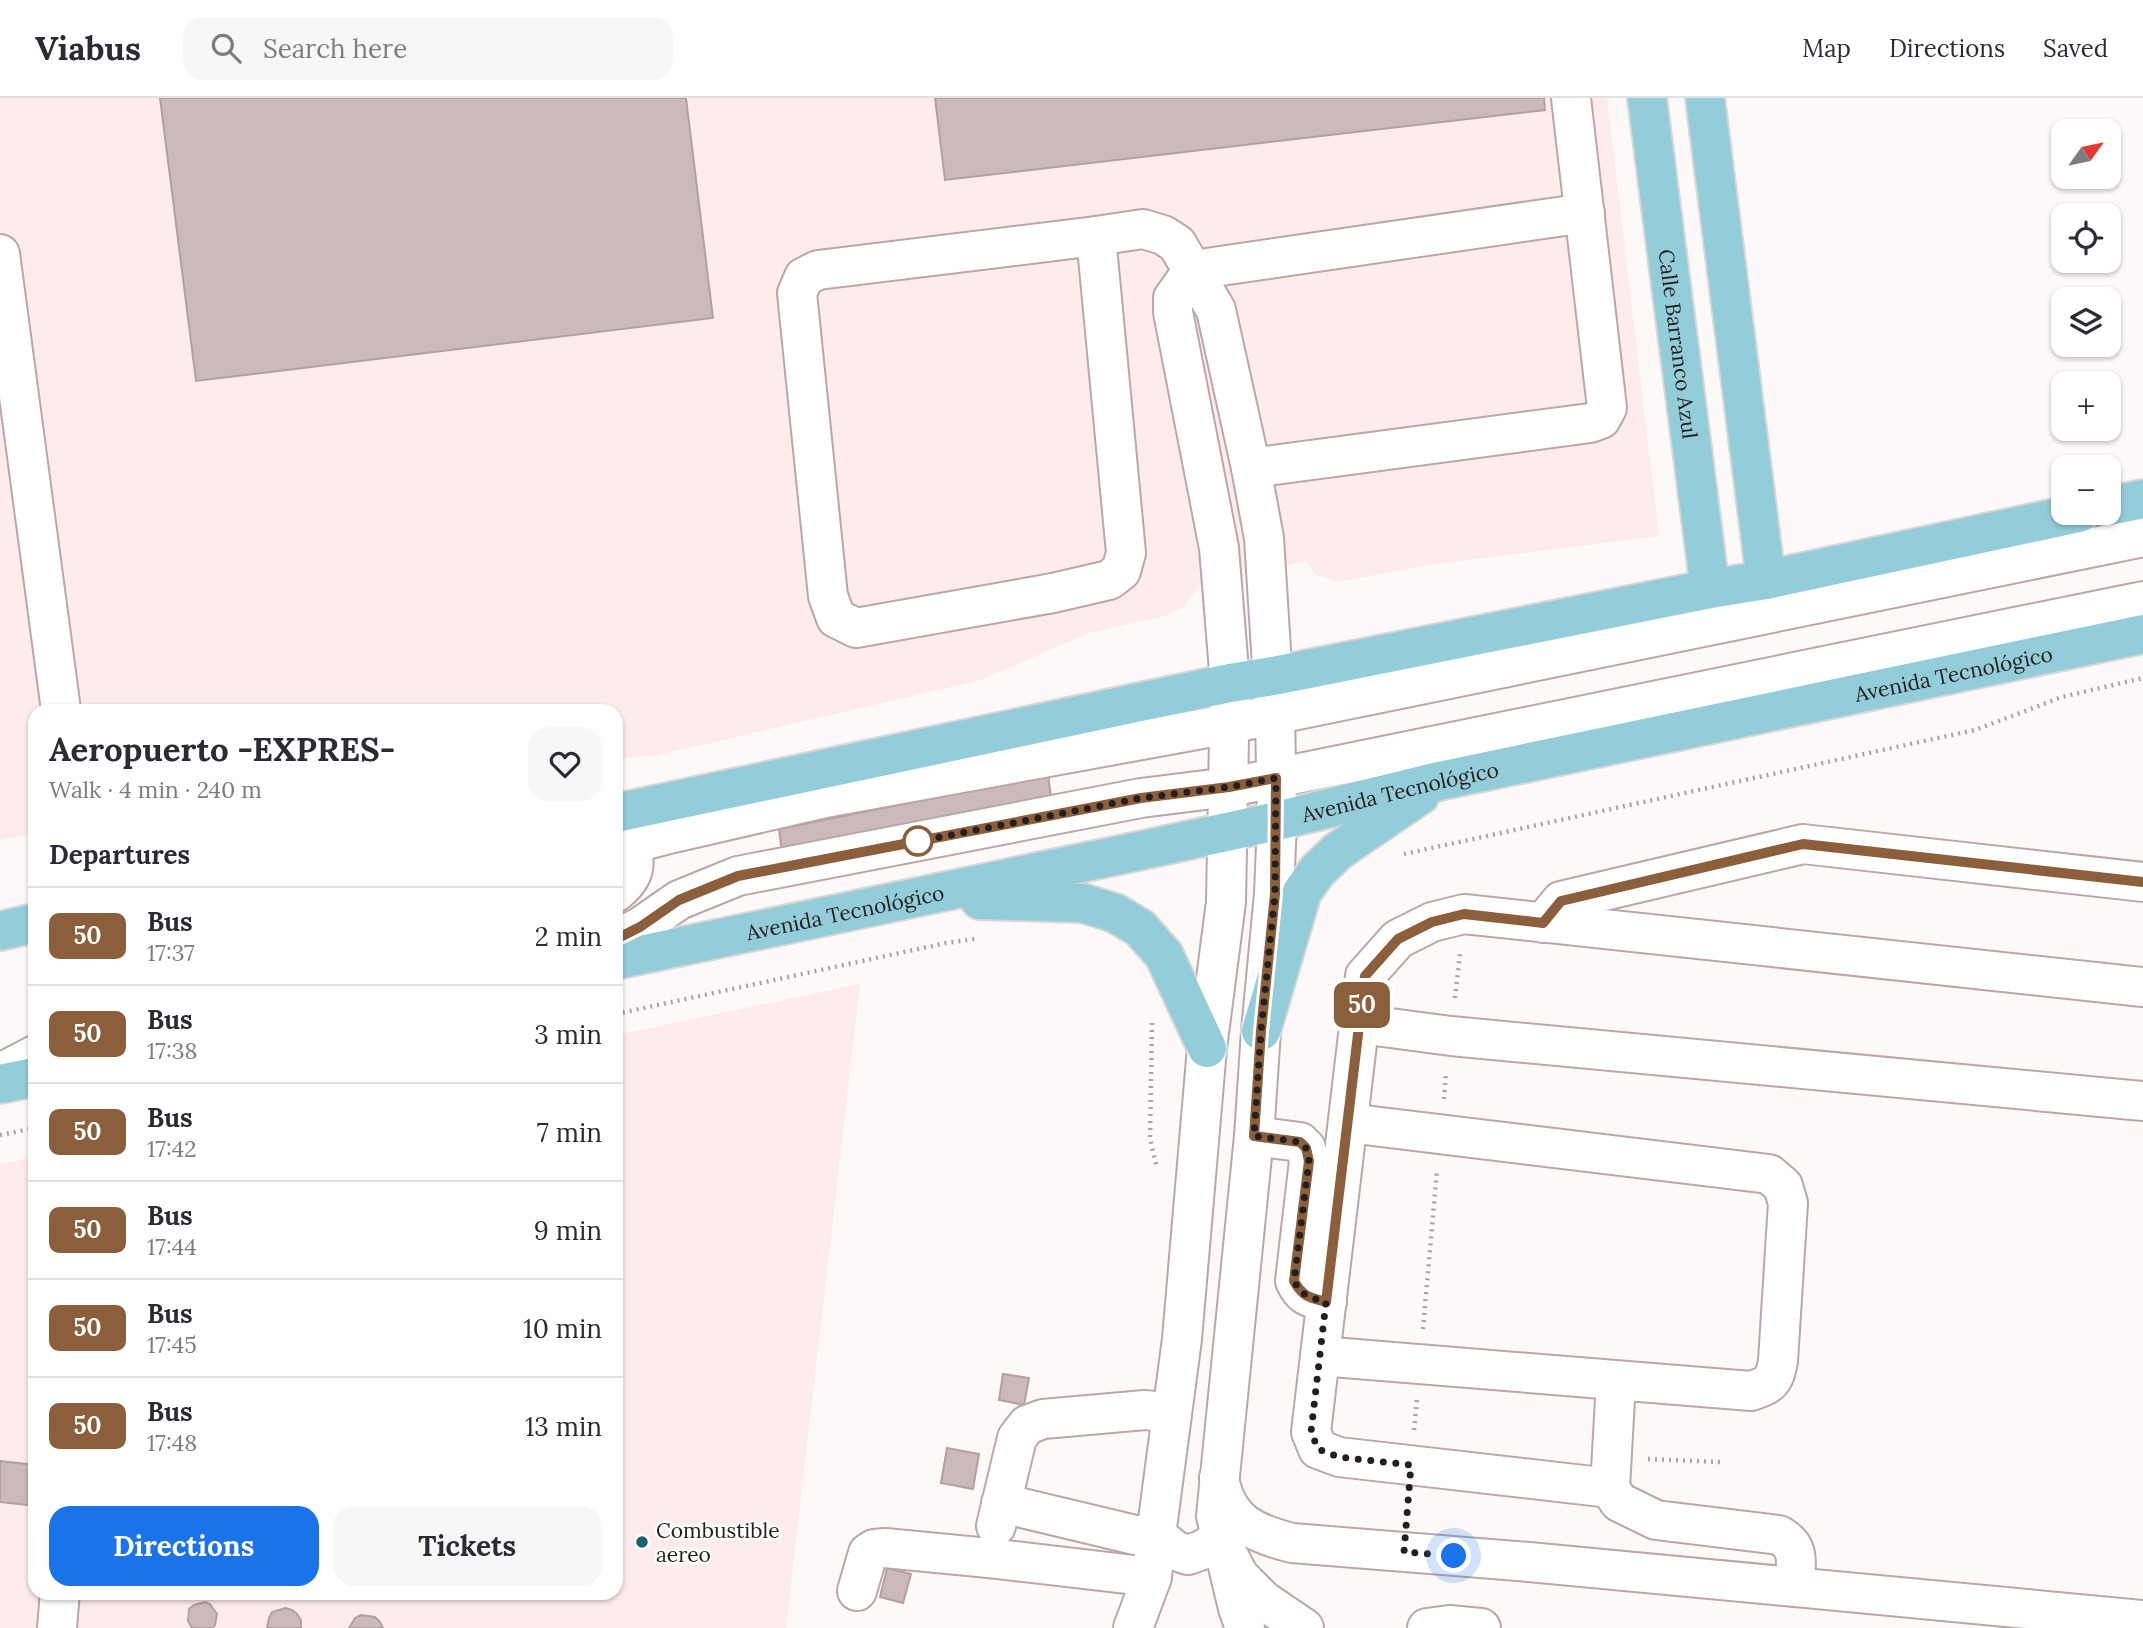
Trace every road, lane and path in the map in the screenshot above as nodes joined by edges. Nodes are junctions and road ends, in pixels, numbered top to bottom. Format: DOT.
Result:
graph roads {
  1 [pos="1571,98"];
  2 [pos="1647,98"];
  3 [pos="1705,98"];
  4 [pos="1585,213"];
  5 [pos="1096,236"];
  6 [pos="0,254"];
  7 [pos="1193,270"];
  8 [pos="1251,468"];
  9 [pos="2143,499"];
  10 [pos="2121,504"];
  11 [pos="2051,519"];
  12 [pos="2143,537"];
  13 [pos="1766,580"];
  14 [pos="1710,589"];
  15 [pos="2143,601"];
  16 [pos="2143,634"];
  17 [pos="1273,676"];
  18 [pos="1230,683"];
  19 [pos="60,704"];
  20 [pos="1275,714"];
  21 [pos="1229,724"];
  22 [pos="1276,778"];
  23 [pos="1439,781"];
  24 [pos="1229,787"];
  25 [pos="1277,821"];
  26 [pos="623,831"];
  27 [pos="623,832"];
  28 [pos="1228,832"];
  29 [pos="623,838"];
  30 [pos="2143,882"];
  31 [pos="623,886"];
  32 [pos="918,898"];
  33 [pos="1464,914"];
  34 [pos="1543,923"];
  35 [pos="28,925"];
  36 [pos="0,931"];
  37 [pos="623,936"];
  38 [pos="981,938"];
  39 [pos="623,959"];
  40 [pos="2143,987"];
  41 [pos="623,1012"];
  42 [pos="1152,1020"];
  43 [pos="1360,1024"];
  44 [pos="1261,1031"];
  45 [pos="1451,1036"];
  46 [pos="1208,1048"];
  47 [pos="28,1059"];
  48 [pos="0,1073"];
  49 [pos="28,1078"];
  50 [pos="0,1084"];
  51 [pos="2143,1101"];
  52 [pos="1348,1123"];
  53 [pos="28,1129"];
  54 [pos="0,1135"];
  55 [pos="1440,1135"];
  56 [pos="1254,1136"];
  57 [pos="1158,1174"];
  58 [pos="1326,1302"];
  59 [pos="1320,1356"];
  60 [pos="1420,1364"];
  61 [pos="1616,1381"];
  62 [pos="1172,1413"];
  63 [pos="1720,1462"];
  64 [pos="1411,1465"];
  65 [pos="1643,1468"];
  66 [pos="1219,1477"];
  67 [pos="1610,1488"];
  68 [pos="1001,1503"];
  69 [pos="1156,1535"];
  70 [pos="1220,1539"];
  71 [pos="989,1558"];
  72 [pos="1152,1577"];
  73 [pos="1795,1587"];
  74 [pos="857,1591"];
  75 [pos="59,1600"];
  76 [pos="2143,1620"];
  77 [pos="57,1628"];
  78 [pos="1133,1628"];
  79 [pos="1245,1628"];
  80 [pos="1304,1628"];
  81 [pos="1427,1628"];
  82 [pos="1482,1628"];
  1 -- 4 [label="street"];
  2 -- 14 [label="main road, Calle Barranco Azul"];
  3 -- 13 [label="main road"];
  4 -- 7 [label="street"];
  4 -- 8 [label="street"];
  5 -- 5 [label="street"];
  5 -- 7 [label="street"];
  6 -- 19 [label="street"];
  7 -- 8 [label="street"];
  7 -- 18 [label="street"];
  8 -- 17 [label="street"];
  9 -- 10 [label="main road"];
  11 -- 13 [label="main road"];
  12 -- 20 [label="street"];
  13 -- 14 [label="main road"];
  14 -- 17 [label="main road"];
  15 -- 22 [label="street"];
  16 -- 23 [label="main road, Avenida Tecnológico"];
  17 -- 18 [label="main road"];
  17 -- 20 [label="street"];
  18 -- 21 [label="street"];
  18 -- 26 [label="main road"];
  20 -- 21 [label="street"];
  20 -- 22 [label="street"];
  21 -- 24 [label="street"];
  21 -- 27 [label="street"];
  22 -- 24 [label="street"];
  22 -- 25 [label="street"];
  23 -- 25 [label="main road, Avenida Tecnológico"];
  23 -- 44 [label="main road"];
  24 -- 28 [label="street"];
  24 -- 37 [label="street"];
  25 -- 28 [label="main road, Avenida Tecnológico"];
  25 -- 44 [label="street"];
  28 -- 32 [label="main road, Avenida Tecnológico"];
  28 -- 46 [label="street"];
  29 -- 31 [label="street"];
  30 -- 34 [label="street"];
  32 -- 39 [label="main road, Avenida Tecnológico"];
  32 -- 46 [label="main road"];
  33 -- 34 [label="street"];
  33 -- 43 [label="street"];
  33 -- 45 [label="path"];
  34 -- 40 [label="street"];
  35 -- 36 [label="main road"];
  38 -- 41 [label="path"];
  42 -- 57 [label="path"];
  43 -- 45 [label="street"];
  43 -- 52 [label="street"];
  44 -- 56 [label="street"];
  45 -- 51 [label="street"];
  45 -- 55 [label="path"];
  46 -- 62 [label="street"];
  47 -- 48 [label="street"];
  49 -- 50 [label="main road"];
  52 -- 55 [label="street"];
  52 -- 58 [label="street"];
  53 -- 54 [label="path"];
  55 -- 60 [label="path"];
  55 -- 61 [label="street"];
  56 -- 58 [label="street"];
  56 -- 66 [label="street"];
  58 -- 59 [label="street"];
  59 -- 60 [label="street"];
  59 -- 64 [label="street"];
  60 -- 61 [label="street"];
  60 -- 64 [label="path"];
  61 -- 67 [label="street"];
  62 -- 68 [label="street"];
  62 -- 69 [label="street"];
  63 -- 65 [label="path"];
  64 -- 67 [label="street"];
  66 -- 70 [label="street"];
  66 -- 73 [label="street"];
  67 -- 73 [label="street"];
  68 -- 69 [label="street"];
  68 -- 71 [label="street"];
  69 -- 70 [label="street"];
  69 -- 72 [label="street"];
  70 -- 79 [label="street"];
  70 -- 80 [label="street"];
  71 -- 72 [label="street"];
  71 -- 74 [label="street"];
  72 -- 78 [label="street"];
  73 -- 76 [label="street"];
  75 -- 77 [label="street"];
  81 -- 82 [label="street"];
}
